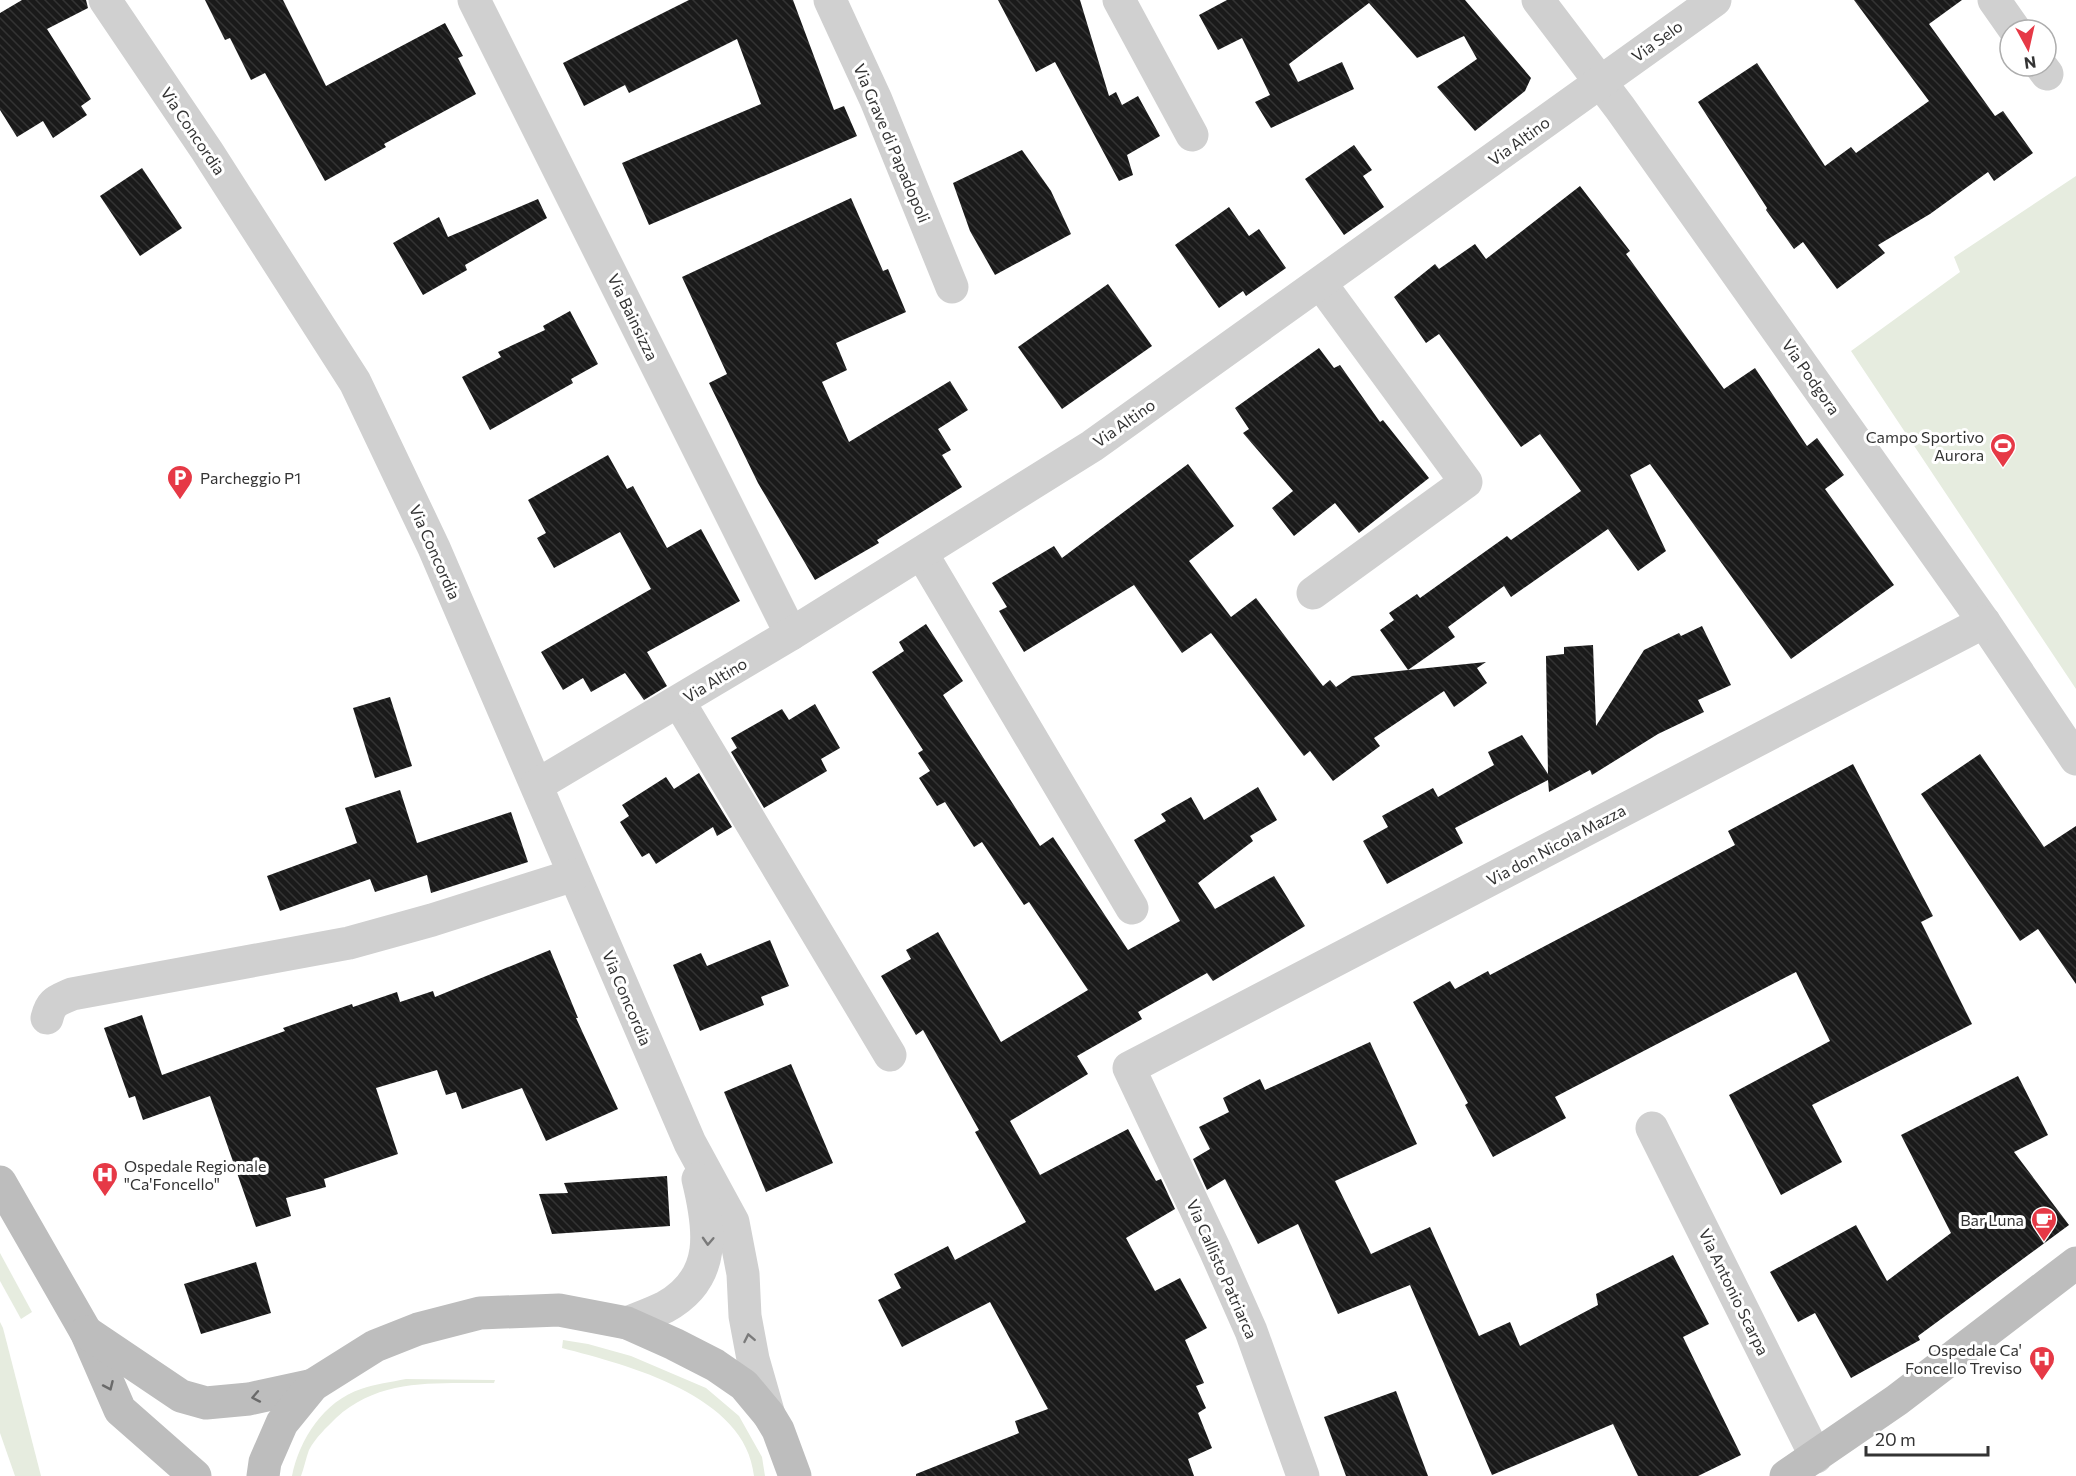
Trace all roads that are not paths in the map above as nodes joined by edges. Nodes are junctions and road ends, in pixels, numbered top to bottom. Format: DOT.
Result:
graph roads {
  1 [pos="105,0"];
  2 [pos="474,0"];
  3 [pos="830,0"];
  4 [pos="1119,0"];
  5 [pos="1538,0"];
  6 [pos="1715,0"];
  7 [pos="1994,0"];
  8 [pos="2007,18"];
  9 [pos="1600,83"];
  10 [pos="1192,135"];
  11 [pos="1321,284"];
  12 [pos="952,287"];
  13 [pos="922,554"];
  14 [pos="1313,593"];
  15 [pos="1984,622"];
  16 [pos="791,634"];
  17 [pos="679,702"];
  18 [pos="2076,759"];
  19 [pos="537,786"];
  20 [pos="574,875"];
  21 [pos="1132,908"];
  22 [pos="47,1018"];
  23 [pos="890,1055"];
  24 [pos="1128,1068"];
  25 [pos="1652,1128"];
  26 [pos="690,1143"];
  27 [pos="0,1182"];
  28 [pos="2076,1263"];
  29 [pos="627,1323"];
  30 [pos="86,1332"];
  31 [pos="313,1385"];
  32 [pos="769,1415"];
  33 [pos="1816,1457"];
  34 [pos="195,1476"];
  35 [pos="263,1476"];
  36 [pos="795,1476"];
  37 [pos="1303,1476"];
  38 [pos="1786,1476"];
  1 -- 19 [label="street, Via Concordia"];
  2 -- 16 [label="street, Via Bainsizza"];
  3 -- 12 [label="street, Via Grave di Papadopoli"];
  4 -- 10 [label="street"];
  5 -- 9 [label="street, Via Podgora"];
  6 -- 9 [label="street, Via Selo"];
  7 -- 8 [label="street"];
  9 -- 11 [label="street, Via Altino"];
  9 -- 15 [label="street, Via Podgora"];
  11 -- 13 [label="street, Via Altino"];
  11 -- 14 [label="street"];
  13 -- 16 [label="street, Via Altino"];
  13 -- 21 [label="street"];
  15 -- 18 [label="street, Via Podgora"];
  15 -- 24 [label="street, Via don Nicola Mazza"];
  16 -- 17 [label="street, Via Altino"];
  17 -- 19 [label="street, Via Altino"];
  17 -- 23 [label="street"];
  19 -- 20 [label="street, Via Concordia"];
  20 -- 22 [label="street"];
  20 -- 26 [label="street, Via Concordia"];
  24 -- 37 [label="street, Via Callisto Patriarca"];
  25 -- 33 [label="street, Via Antonio Scarpa"];
  26 -- 29 [label="street, Via Concordia, one-way"];
  32 -- 26 [label="street, Via Concordia, one-way"];
  27 -- 30 [label="street"];
  28 -- 33 [label="street"];
  29 -- 31 [label="street"];
  29 -- 32 [label="street"];
  31 -- 30 [label="street, one-way"];
  30 -- 34 [label="street, one-way"];
  31 -- 35 [label="street"];
  32 -- 36 [label="street"];
  33 -- 38 [label="street"];
}
